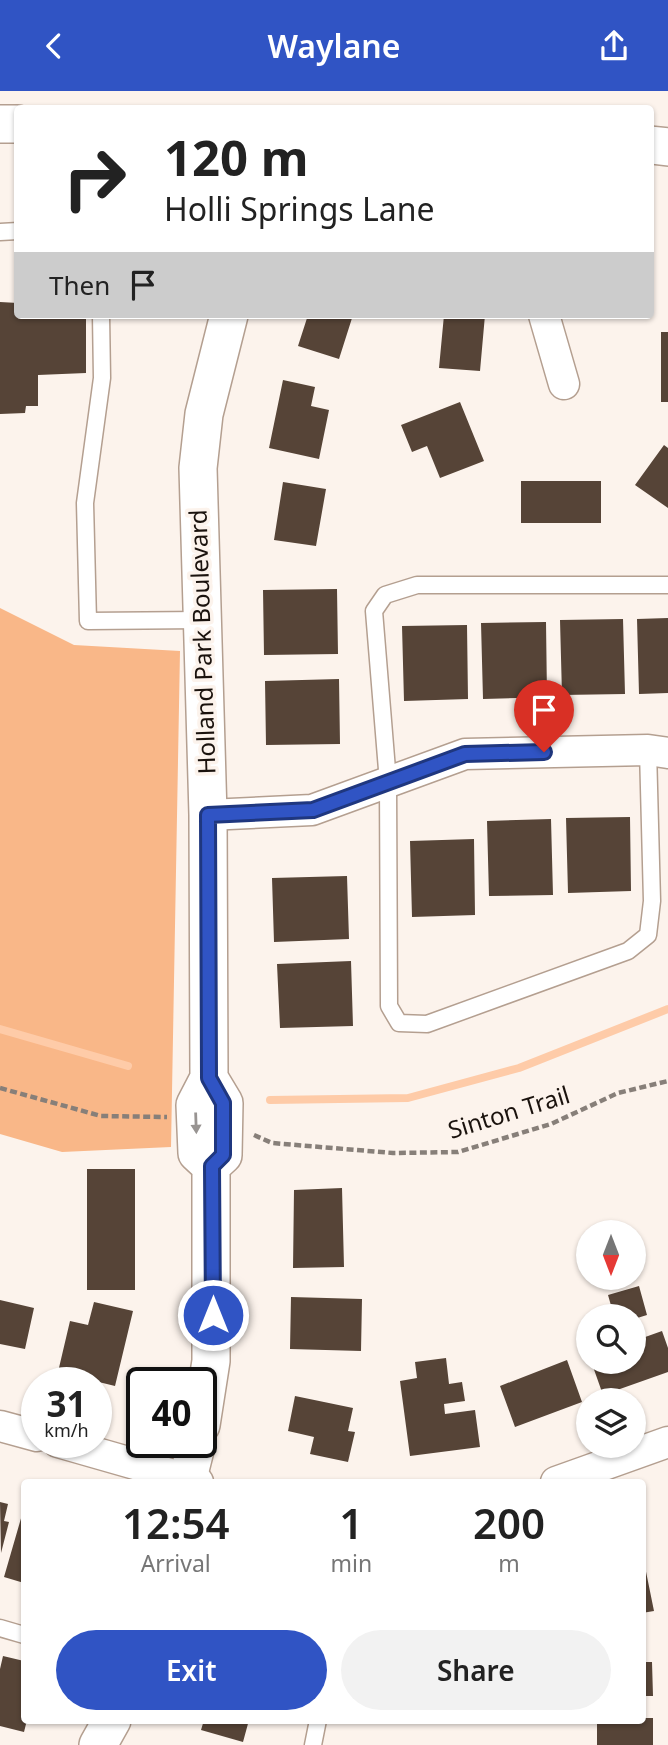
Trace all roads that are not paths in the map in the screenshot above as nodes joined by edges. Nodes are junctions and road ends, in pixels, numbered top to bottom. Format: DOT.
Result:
graph roads {
  1 [pos="101,319"];
  2 [pos="228,319"];
  3 [pos="545,319"];
  4 [pos="564,384"];
  5 [pos="668,585"];
  6 [pos="202,620"];
  7 [pos="658,752"];
  8 [pos="388,782"];
  9 [pos="208,815"];
  10 [pos="210,1367"];
  11 [pos="0,1426"];
  12 [pos="21,1432"];
  13 [pos="668,1442"];
  14 [pos="112,1458"];
  15 [pos="195,1458"];
  16 [pos="184,1479"];
  17 [pos="191,1479"];
  18 [pos="564,1479"];
  19 [pos="0,1628"];
  20 [pos="21,1634"];
  21 [pos="109,1724"];
  22 [pos="317,1724"];
  23 [pos="98,1745"];
  24 [pos="313,1745"];
  1 -- 6 [label="lane"];
  2 -- 6 [label="street, Holland Park Boulevard"];
  3 -- 4 [label="street"];
  5 -- 8 [label="lane"];
  6 -- 9 [label="street, Holland Park Boulevard"];
  7 -- 8 [label="street"];
  7 -- 8 [label="lane"];
  8 -- 9 [label="street"];
  9 -- 10 [label="street, Holland Park Boulevard"];
  11 -- 12 [label="street"];
  13 -- 18 [label="street"];
  14 -- 16 [label="street"];
  15 -- 17 [label="street"];
  19 -- 20 [label="lane"];
  21 -- 23 [label="street"];
  22 -- 24 [label="lane"];
}
